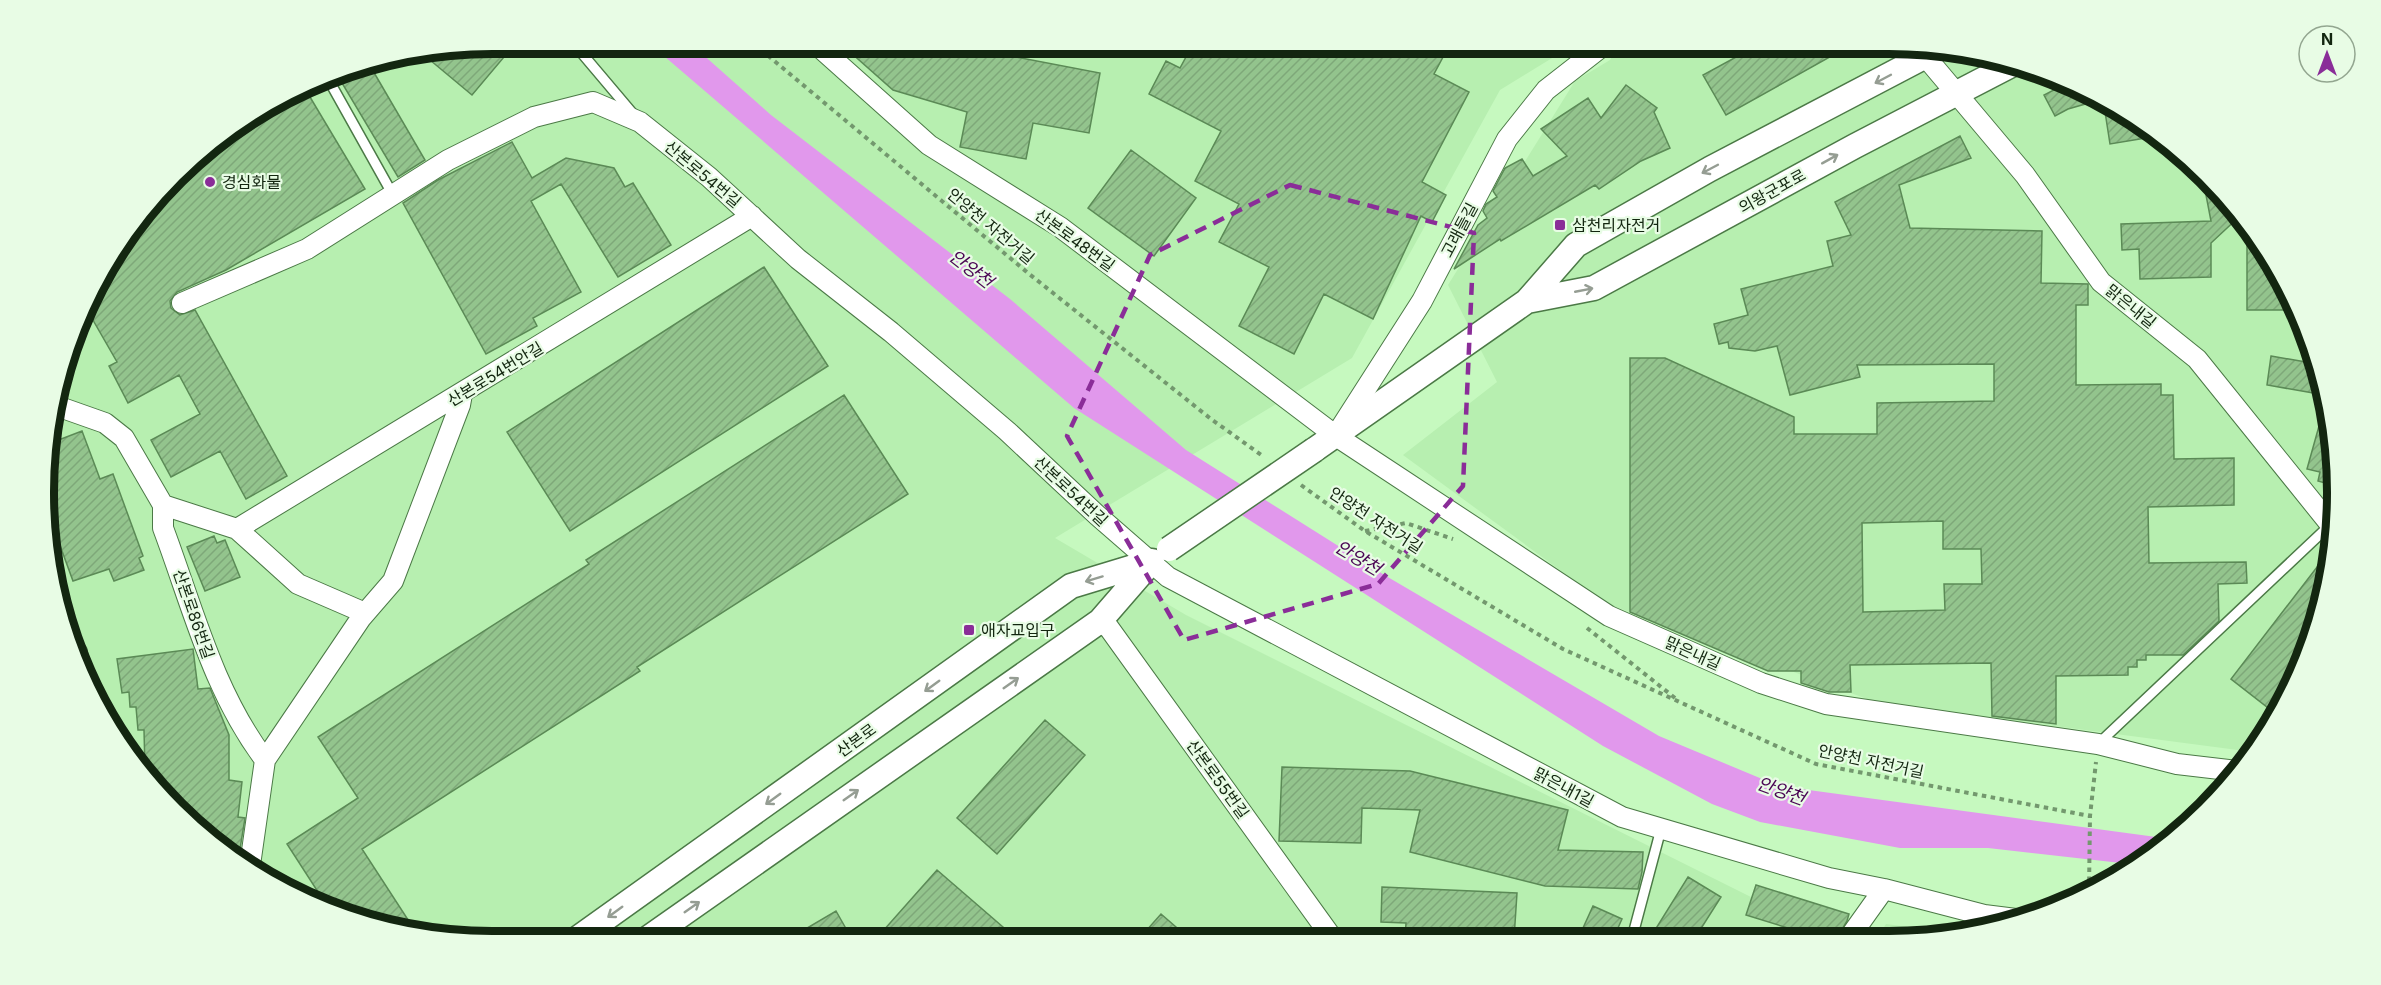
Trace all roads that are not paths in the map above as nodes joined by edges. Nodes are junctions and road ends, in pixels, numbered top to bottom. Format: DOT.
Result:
graph roads {
  1 [pos="582,54"];
  2 [pos="827,54"];
  3 [pos="1592,54"];
  4 [pos="1920,55"];
  5 [pos="1929,56"];
  6 [pos="2003,69"];
  7 [pos="331,85"];
  8 [pos="1958,94"];
  9 [pos="640,122"];
  10 [pos="393,195"];
  11 [pos="752,216"];
  12 [pos="1527,301"];
  13 [pos="182,303"];
  14 [pos="462,394"];
  15 [pos="62,408"];
  16 [pos="1336,436"];
  17 [pos="163,505"];
  18 [pos="2326,513"];
  19 [pos="2325,528"];
  20 [pos="237,529"];
  21 [pos="1159,556"];
  22 [pos="365,613"];
  23 [pos="1100,621"];
  24 [pos="2098,744"];
  25 [pos="265,760"];
  26 [pos="2227,770"];
  27 [pos="1661,829"];
  28 [pos="251,858"];
  29 [pos="1884,889"];
  30 [pos="1999,917"];
  31 [pos="588,931"];
  32 [pos="658,931"];
  33 [pos="1327,931"];
  34 [pos="1634,931"];
  35 [pos="1855,931"];
  1 -- 9 [label="lane"];
  2 -- 16 [label="street, 산본로48번길"];
  3 -- 16 [label="street, 고래들길"];
  4 -- 12 [label="street, 의왕군포로, one-way"];
  5 -- 8 [label="street, 맑은내길"];
  6 -- 8 [label="street, 의왕군포로"];
  7 -- 10 [label="lane"];
  12 -- 8 [label="street, 의왕군포로, one-way"];
  8 -- 18 [label="street, 맑은내길"];
  9 -- 10 [label="street, 산본로54번길"];
  9 -- 11 [label="street, 산본로54번길"];
  10 -- 13 [label="street, 산본로54번길"];
  11 -- 14 [label="street, 산본로54번안길"];
  11 -- 21 [label="street, 산본로54번길"];
  12 -- 16 [label="street, 의왕군포로"];
  14 -- 20 [label="street, 산본로54번안길"];
  14 -- 22 [label="street"];
  15 -- 17 [label="street, 산본로86번길"];
  16 -- 21 [label="street, 의왕군포로, bridge"];
  16 -- 24 [label="street, 맑은내길"];
  17 -- 20 [label="street"];
  17 -- 25 [label="street, 산본로86번길"];
  19 -- 24 [label="lane, 맑은내길"];
  20 -- 22 [label="street"];
  21 -- 23 [label="street"];
  21 -- 27 [label="street, 맑은내1길"];
  21 -- 31 [label="street, 산본로, one-way"];
  22 -- 25 [label="street"];
  32 -- 23 [label="street, one-way"];
  23 -- 33 [label="street, 산본로55번길"];
  24 -- 26 [label="street, 맑은내길"];
  25 -- 28 [label="street"];
  27 -- 29 [label="street, 맑은내1길"];
  27 -- 34 [label="lane"];
  29 -- 30 [label="street, 맑은내1길"];
  29 -- 35 [label="street"];
}
